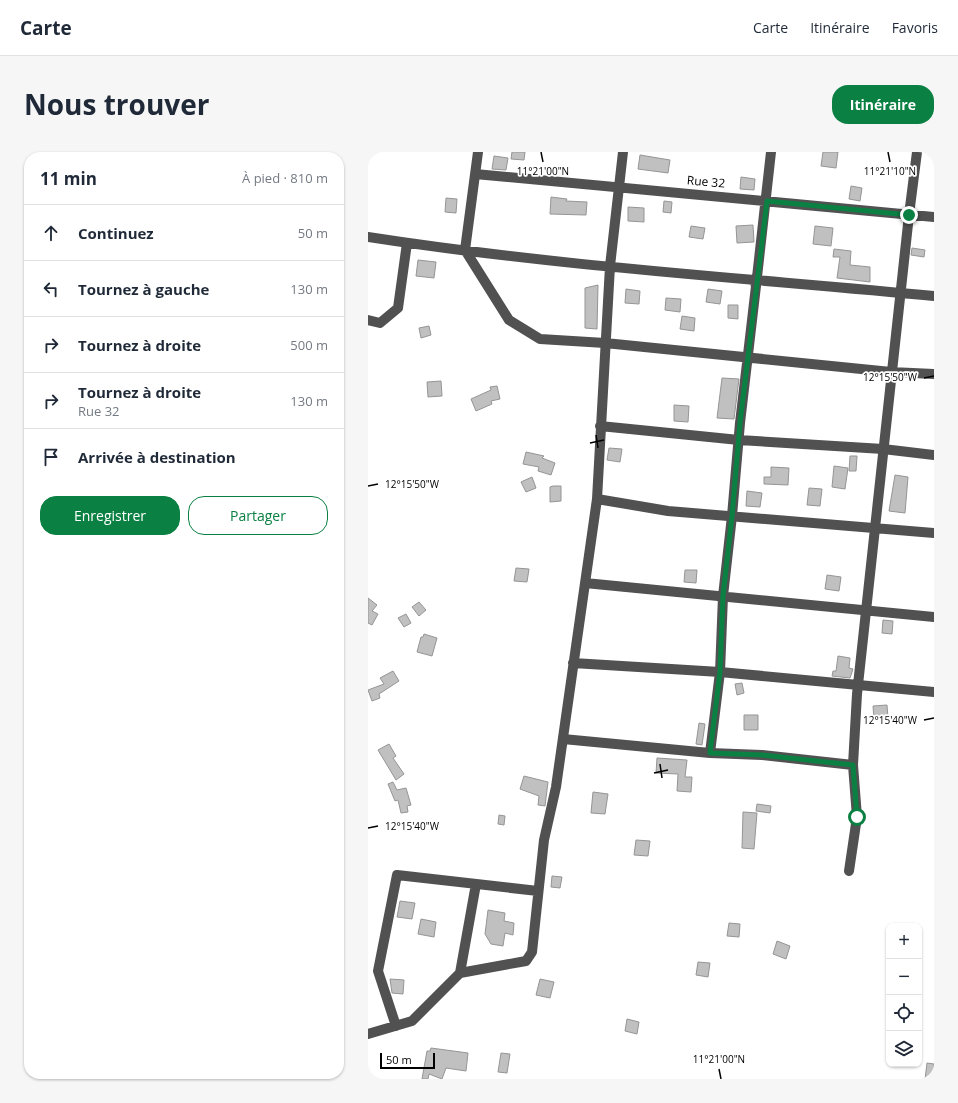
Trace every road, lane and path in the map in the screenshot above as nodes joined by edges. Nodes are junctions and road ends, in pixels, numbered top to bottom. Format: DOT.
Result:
graph roads {
  1 [pos="478,152"];
  2 [pos="624,152"];
  3 [pos="771,152"];
  4 [pos="917,152"];
  5 [pos="475,174"];
  6 [pos="620,187"];
  7 [pos="767,201"];
  8 [pos="909,215"];
  9 [pos="934,217"];
  10 [pos="368,237"];
  11 [pos="407,243"];
  12 [pos="465,250"];
  13 [pos="610,266"];
  14 [pos="756,282"];
  15 [pos="900,293"];
  16 [pos="934,296"];
  17 [pos="368,320"];
  18 [pos="605,343"];
  19 [pos="748,357"];
  20 [pos="891,372"];
  21 [pos="934,374"];
  22 [pos="600,426"];
  23 [pos="738,440"];
  24 [pos="883,449"];
  25 [pos="934,455"];
  26 [pos="597,499"];
  27 [pos="732,516"];
  28 [pos="874,528"];
  29 [pos="934,534"];
  30 [pos="585,583"];
  31 [pos="723,596"];
  32 [pos="866,609"];
  33 [pos="934,617"];
  34 [pos="573,663"];
  35 [pos="720,672"];
  36 [pos="858,685"];
  37 [pos="934,692"];
  38 [pos="563,739"];
  39 [pos="710,753"];
  40 [pos="853,765"];
  41 [pos="849,871"];
  42 [pos="476,884"];
  43 [pos="538,891"];
  44 [pos="460,973"];
  45 [pos="396,1026"];
  46 [pos="368,1034"];
  1 -- 5 [label="street"];
  2 -- 6 [label="street"];
  3 -- 7 [label="street"];
  4 -- 8 [label="street"];
  5 -- 6 [label="street, Rue 32"];
  5 -- 12 [label="street"];
  6 -- 7 [label="street, Rue 32"];
  6 -- 13 [label="street"];
  7 -- 8 [label="street, Rue 32"];
  7 -- 14 [label="street"];
  8 -- 9 [label="street, Rue 32"];
  8 -- 15 [label="street"];
  10 -- 11 [label="street"];
  11 -- 12 [label="street"];
  11 -- 17 [label="street"];
  12 -- 13 [label="street"];
  12 -- 18 [label="street"];
  13 -- 14 [label="street"];
  13 -- 18 [label="street"];
  14 -- 15 [label="street"];
  14 -- 19 [label="street"];
  15 -- 16 [label="street"];
  15 -- 20 [label="street"];
  18 -- 19 [label="street"];
  18 -- 22 [label="street"];
  19 -- 20 [label="street"];
  19 -- 23 [label="street"];
  20 -- 21 [label="street"];
  20 -- 24 [label="street"];
  22 -- 23 [label="street"];
  22 -- 26 [label="street"];
  23 -- 24 [label="street"];
  23 -- 27 [label="street"];
  24 -- 25 [label="street"];
  24 -- 28 [label="street"];
  26 -- 27 [label="street"];
  26 -- 30 [label="street"];
  27 -- 28 [label="street"];
  27 -- 31 [label="street"];
  28 -- 29 [label="street"];
  28 -- 32 [label="street"];
  30 -- 31 [label="street"];
  30 -- 34 [label="street"];
  31 -- 32 [label="street"];
  31 -- 35 [label="street"];
  32 -- 33 [label="street"];
  32 -- 36 [label="street"];
  34 -- 35 [label="street"];
  34 -- 38 [label="street"];
  35 -- 36 [label="street"];
  35 -- 39 [label="street"];
  36 -- 37 [label="street"];
  36 -- 40 [label="street"];
  38 -- 39 [label="street"];
  38 -- 43 [label="street"];
  39 -- 40 [label="street"];
  40 -- 41 [label="street"];
  42 -- 43 [label="street"];
  42 -- 44 [label="street"];
  42 -- 45 [label="street"];
  43 -- 44 [label="street"];
  44 -- 45 [label="street"];
  45 -- 46 [label="street"];
}
